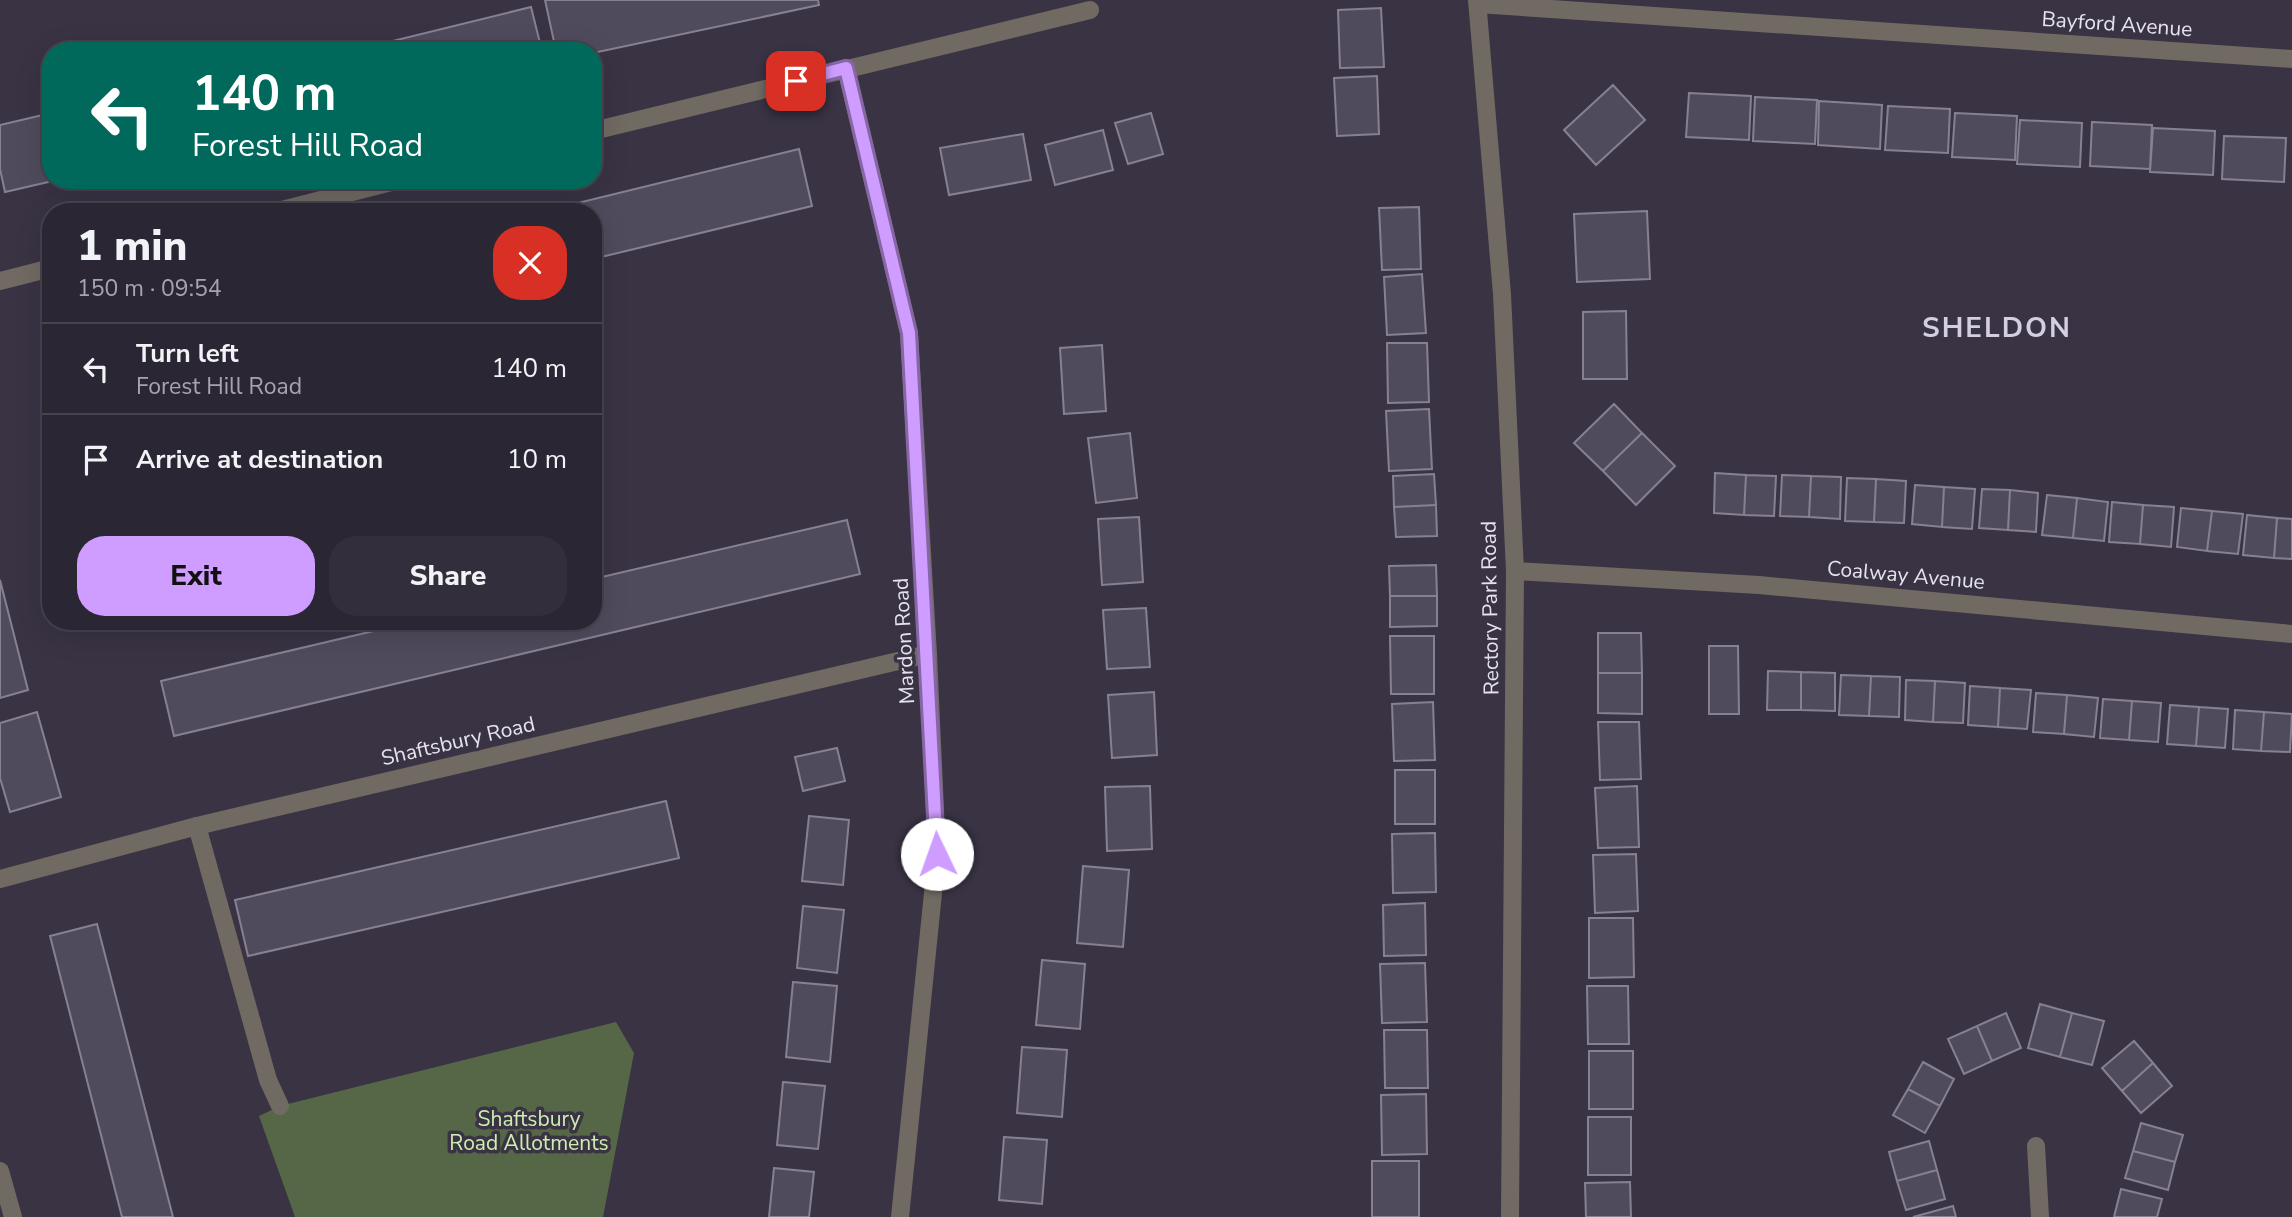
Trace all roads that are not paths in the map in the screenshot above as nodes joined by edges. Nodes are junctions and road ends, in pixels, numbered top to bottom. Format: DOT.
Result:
graph roads {
  1 [pos="1477,2"];
  2 [pos="1090,10"];
  3 [pos="2292,59"];
  4 [pos="846,68"];
  5 [pos="602,129"];
  6 [pos="364,189"];
  7 [pos="309,203"];
  8 [pos="42,270"];
  9 [pos="0,281"];
  10 [pos="1515,571"];
  11 [pos="2292,635"];
  12 [pos="928,654"];
  13 [pos="197,826"];
  14 [pos="0,879"];
  15 [pos="280,1106"];
  16 [pos="2036,1146"];
  17 [pos="0,1171"];
  18 [pos="13,1217"];
  19 [pos="900,1217"];
  20 [pos="1510,1217"];
  21 [pos="2040,1217"];
  1 -- 3 [label="street, Bayford Avenue"];
  1 -- 10 [label="street, Rectory Park Road"];
  2 -- 4 [label="street"];
  4 -- 5 [label="street"];
  4 -- 12 [label="street, Mardon Road"];
  6 -- 7 [label="street"];
  8 -- 9 [label="street"];
  10 -- 11 [label="street, Coalway Avenue"];
  10 -- 20 [label="street, Rectory Park Road"];
  12 -- 13 [label="street, Shaftsbury Road"];
  12 -- 19 [label="street, Mardon Road"];
  13 -- 14 [label="street, Shaftsbury Road"];
  13 -- 15 [label="street"];
  16 -- 21 [label="street"];
  17 -- 18 [label="street"];
}
